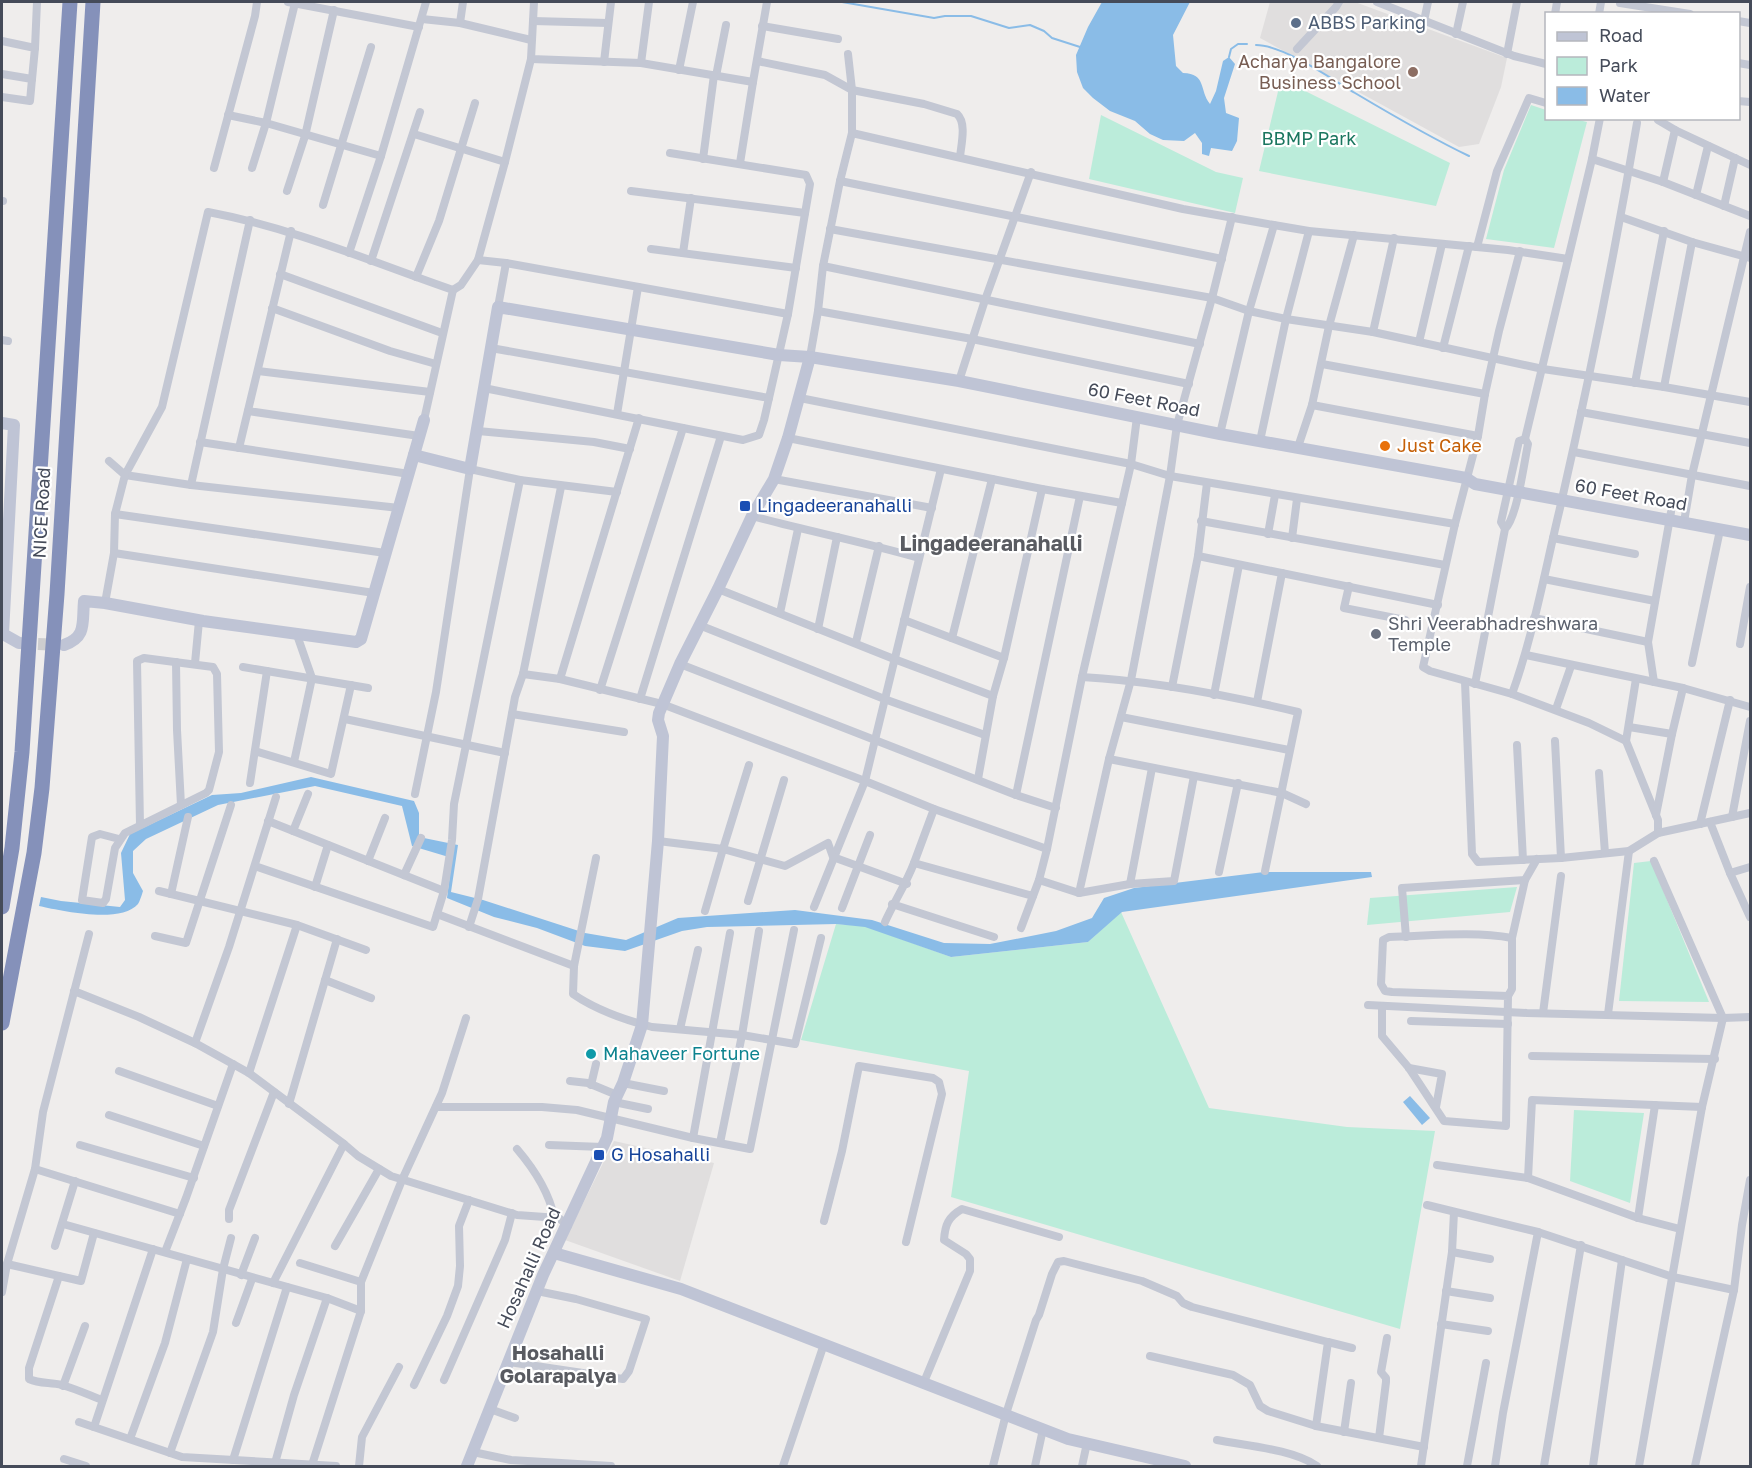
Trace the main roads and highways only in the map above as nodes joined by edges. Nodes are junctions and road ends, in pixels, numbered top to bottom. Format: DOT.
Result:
graph roads {
  1 [pos="70,2"];
  2 [pos="93,2"];
  3 [pos="2,907"];
  4 [pos="2,1023"];
  1 -- 3 [label="highway, NICE Road"];
  2 -- 4 [label="highway, NICE Road"];
}
